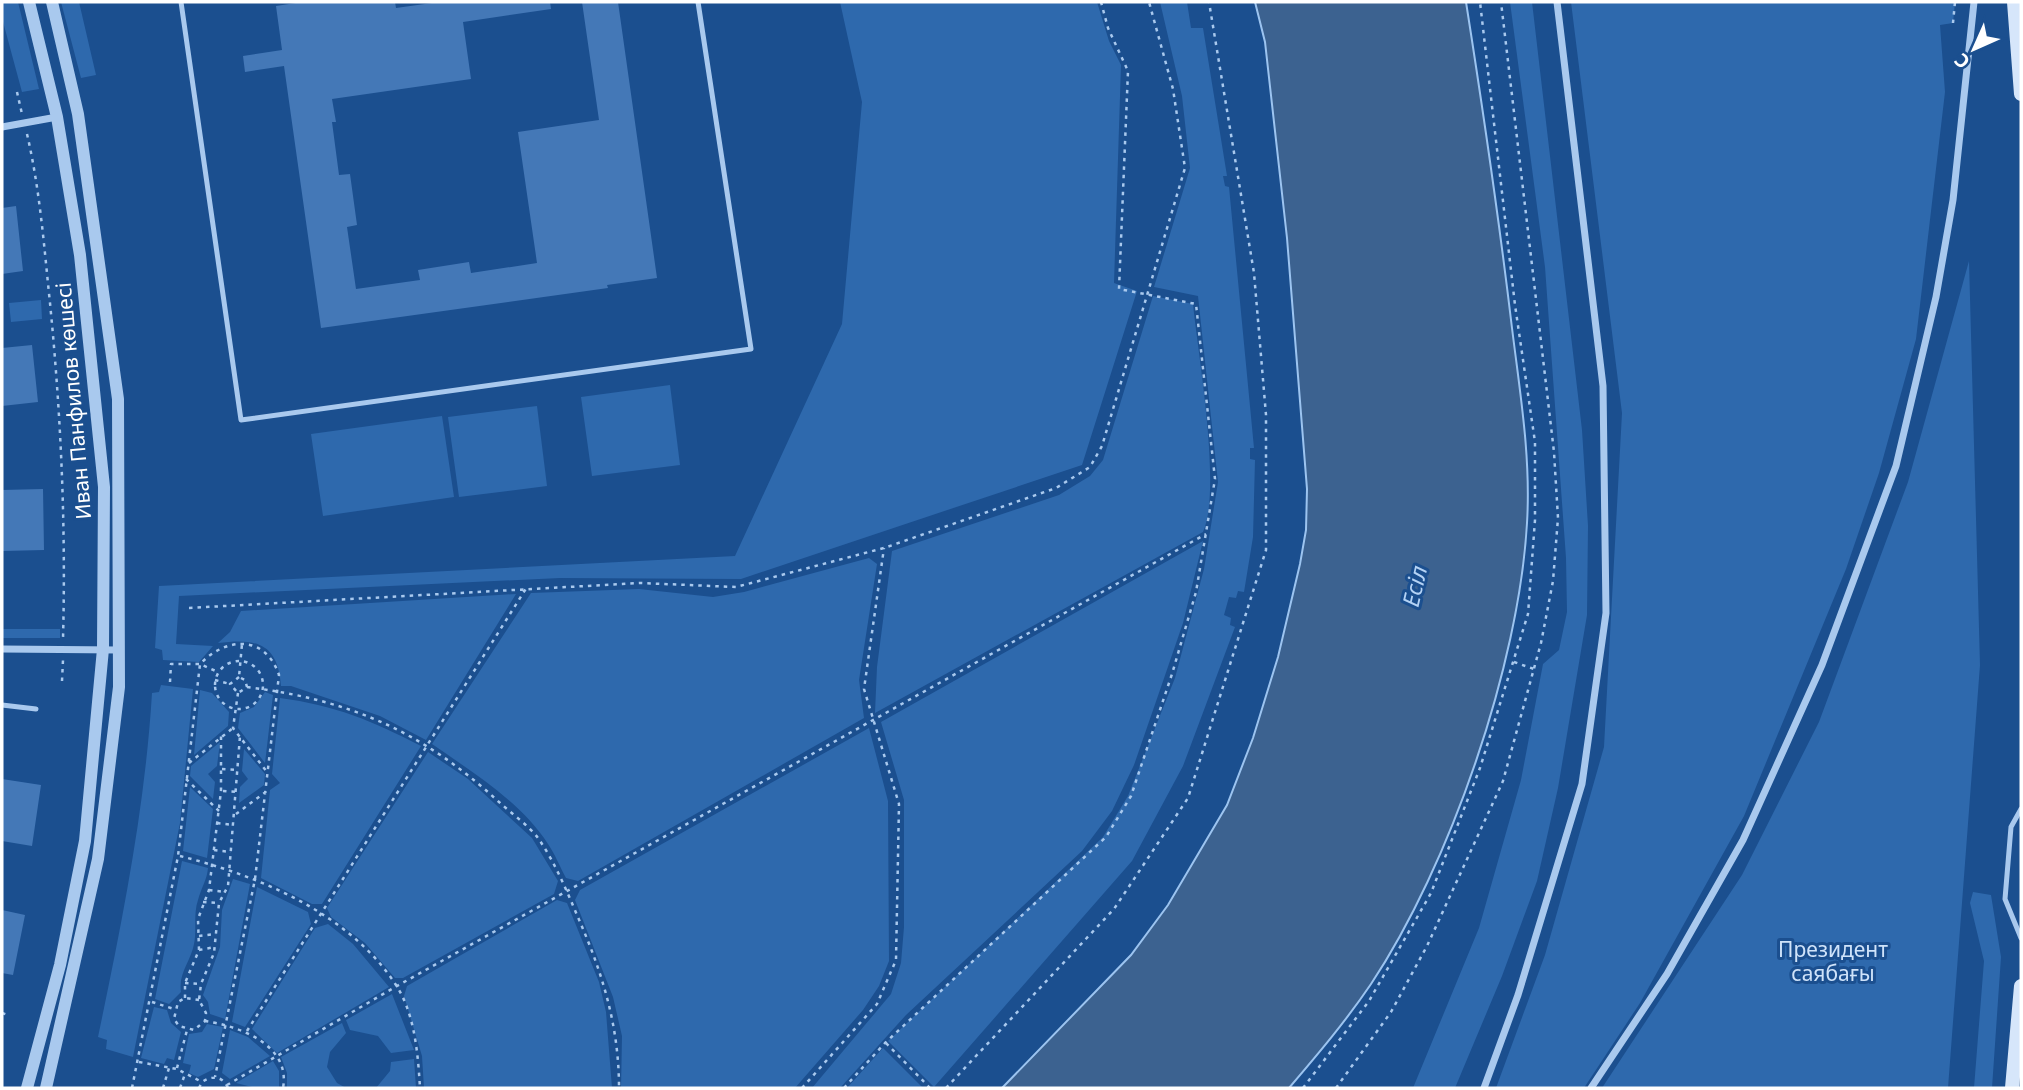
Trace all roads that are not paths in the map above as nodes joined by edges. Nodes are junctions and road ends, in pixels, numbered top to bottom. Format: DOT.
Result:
graph roads {
  1 [pos="29,2"];
  2 [pos="52,2"];
  3 [pos="181,2"];
  4 [pos="698,2"];
  5 [pos="1557,2"];
  6 [pos="1974,2"];
  7 [pos="2014,2"];
  8 [pos="2018,21"];
  9 [pos="2021,94"];
  10 [pos="57,117"];
  11 [pos="2,127"];
  12 [pos="2,649"];
  13 [pos="103,649"];
  14 [pos="118,650"];
  15 [pos="2,705"];
  16 [pos="36,709"];
  17 [pos="2021,809"];
  18 [pos="2021,938"];
  19 [pos="2021,986"];
  20 [pos="2021,1065"];
  21 [pos="27,1088"];
  22 [pos="46,1088"];
  23 [pos="1484,1088"];
  24 [pos="1591,1088"];
  25 [pos="2012,1088"];
  26 [pos="2018,1088"];
  1 -- 10 [label="street, Иван Панфилов көшесі"];
  2 -- 14 [label="street, Иван Панфилов көшесі"];
  3 -- 4 [label="lane"];
  5 -- 23 [label="street"];
  6 -- 24 [label="street"];
  7 -- 8 [label="main road"];
  8 -- 9 [label="main road"];
  10 -- 11 [label="street"];
  10 -- 13 [label="street, Иван Панфилов көшесі"];
  12 -- 13 [label="street"];
  13 -- 14 [label="street"];
  13 -- 21 [label="street, Иван Панфилов көшесі"];
  14 -- 22 [label="street, Иван Панфилов көшесі"];
  15 -- 16 [label="lane"];
  17 -- 18 [label="lane"];
  19 -- 25 [label="main road"];
  20 -- 26 [label="main road"];
}
